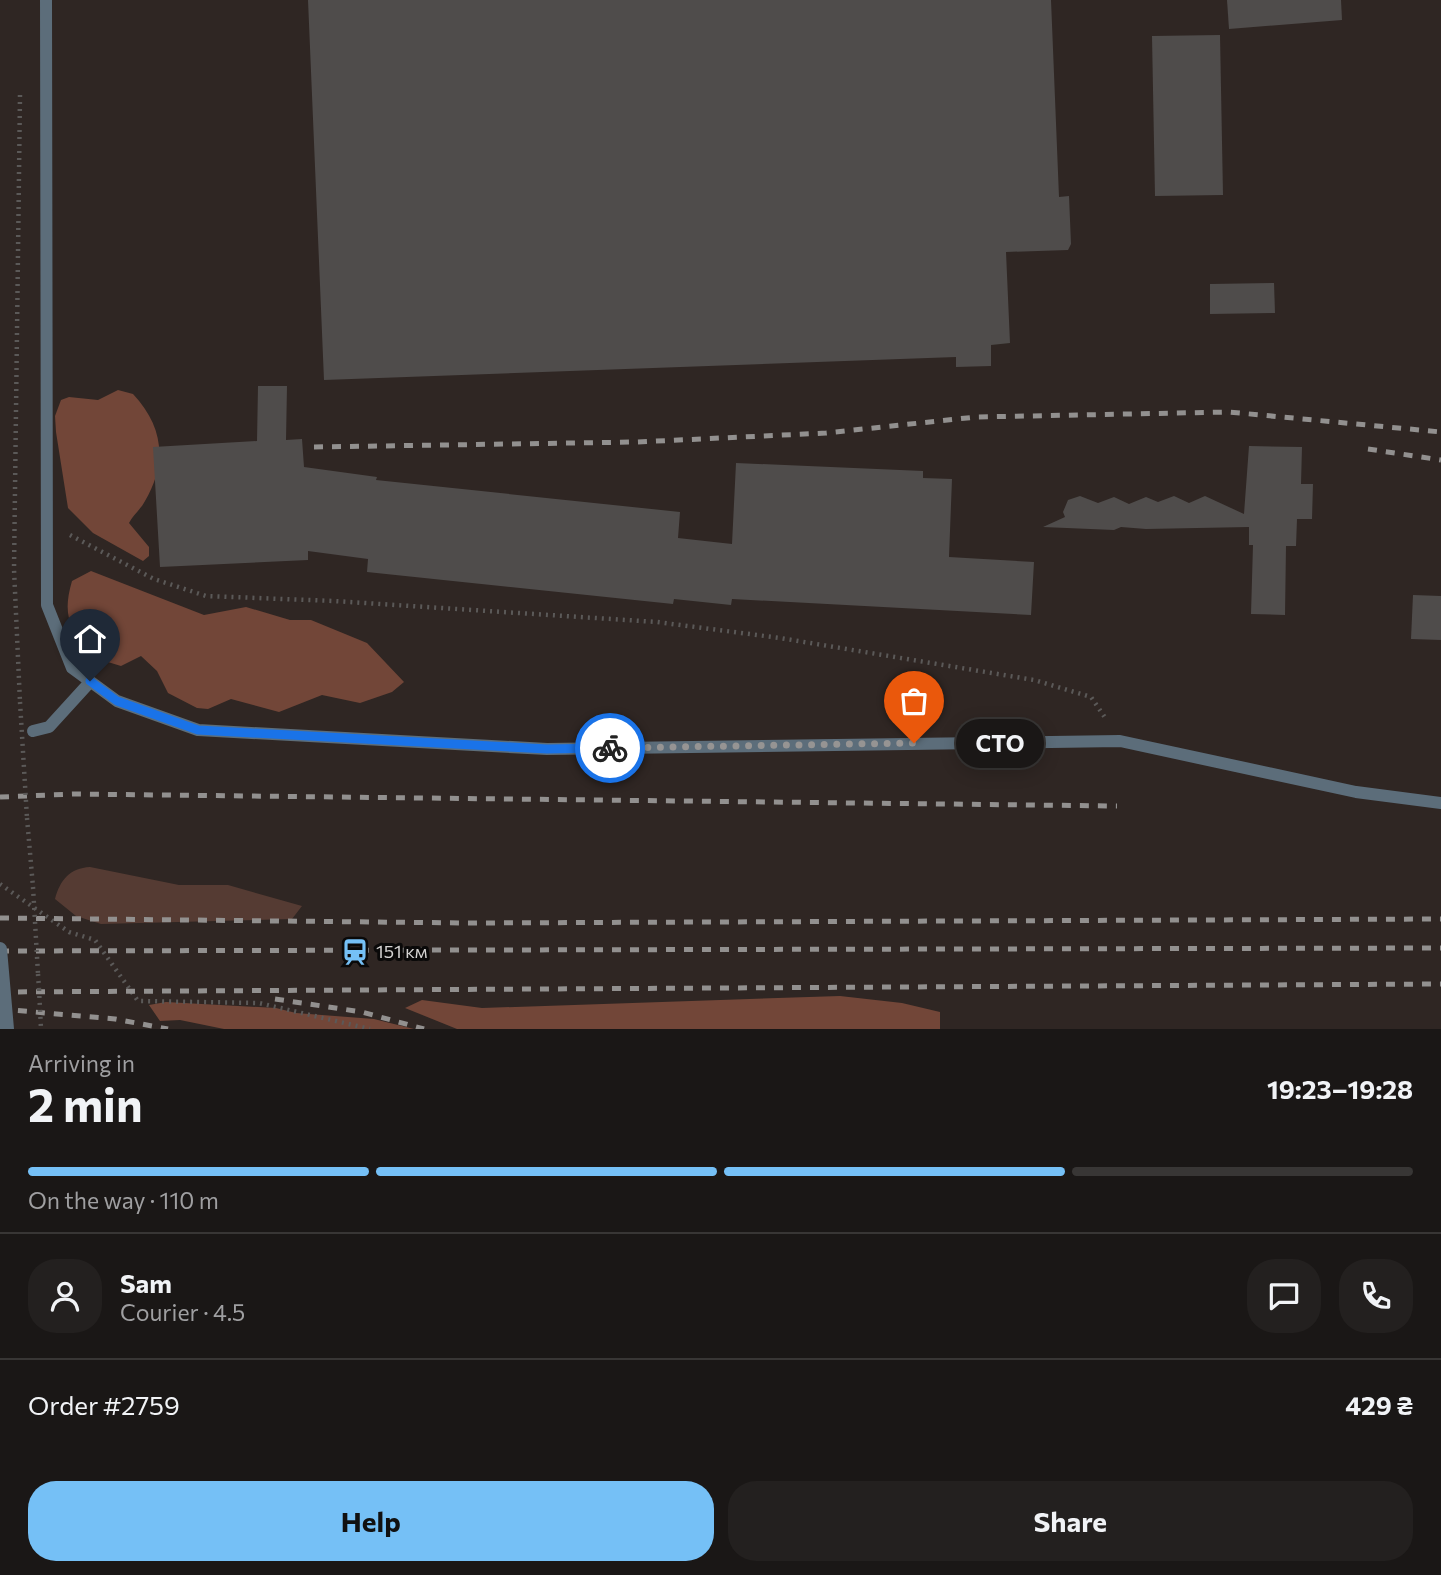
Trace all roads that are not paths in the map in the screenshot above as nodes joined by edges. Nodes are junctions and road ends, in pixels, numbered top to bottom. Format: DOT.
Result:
graph roads {
  1 [pos="46,0"];
  2 [pos="90,681"];
  3 [pos="33,731"];
  4 [pos="1441,803"];
  5 [pos="0,949"];
  6 [pos="7,1029"];
  1 -- 2 [label="lane"];
  2 -- 3 [label="lane"];
  2 -- 4 [label="lane"];
  5 -- 6 [label="street, bridge"];
}
